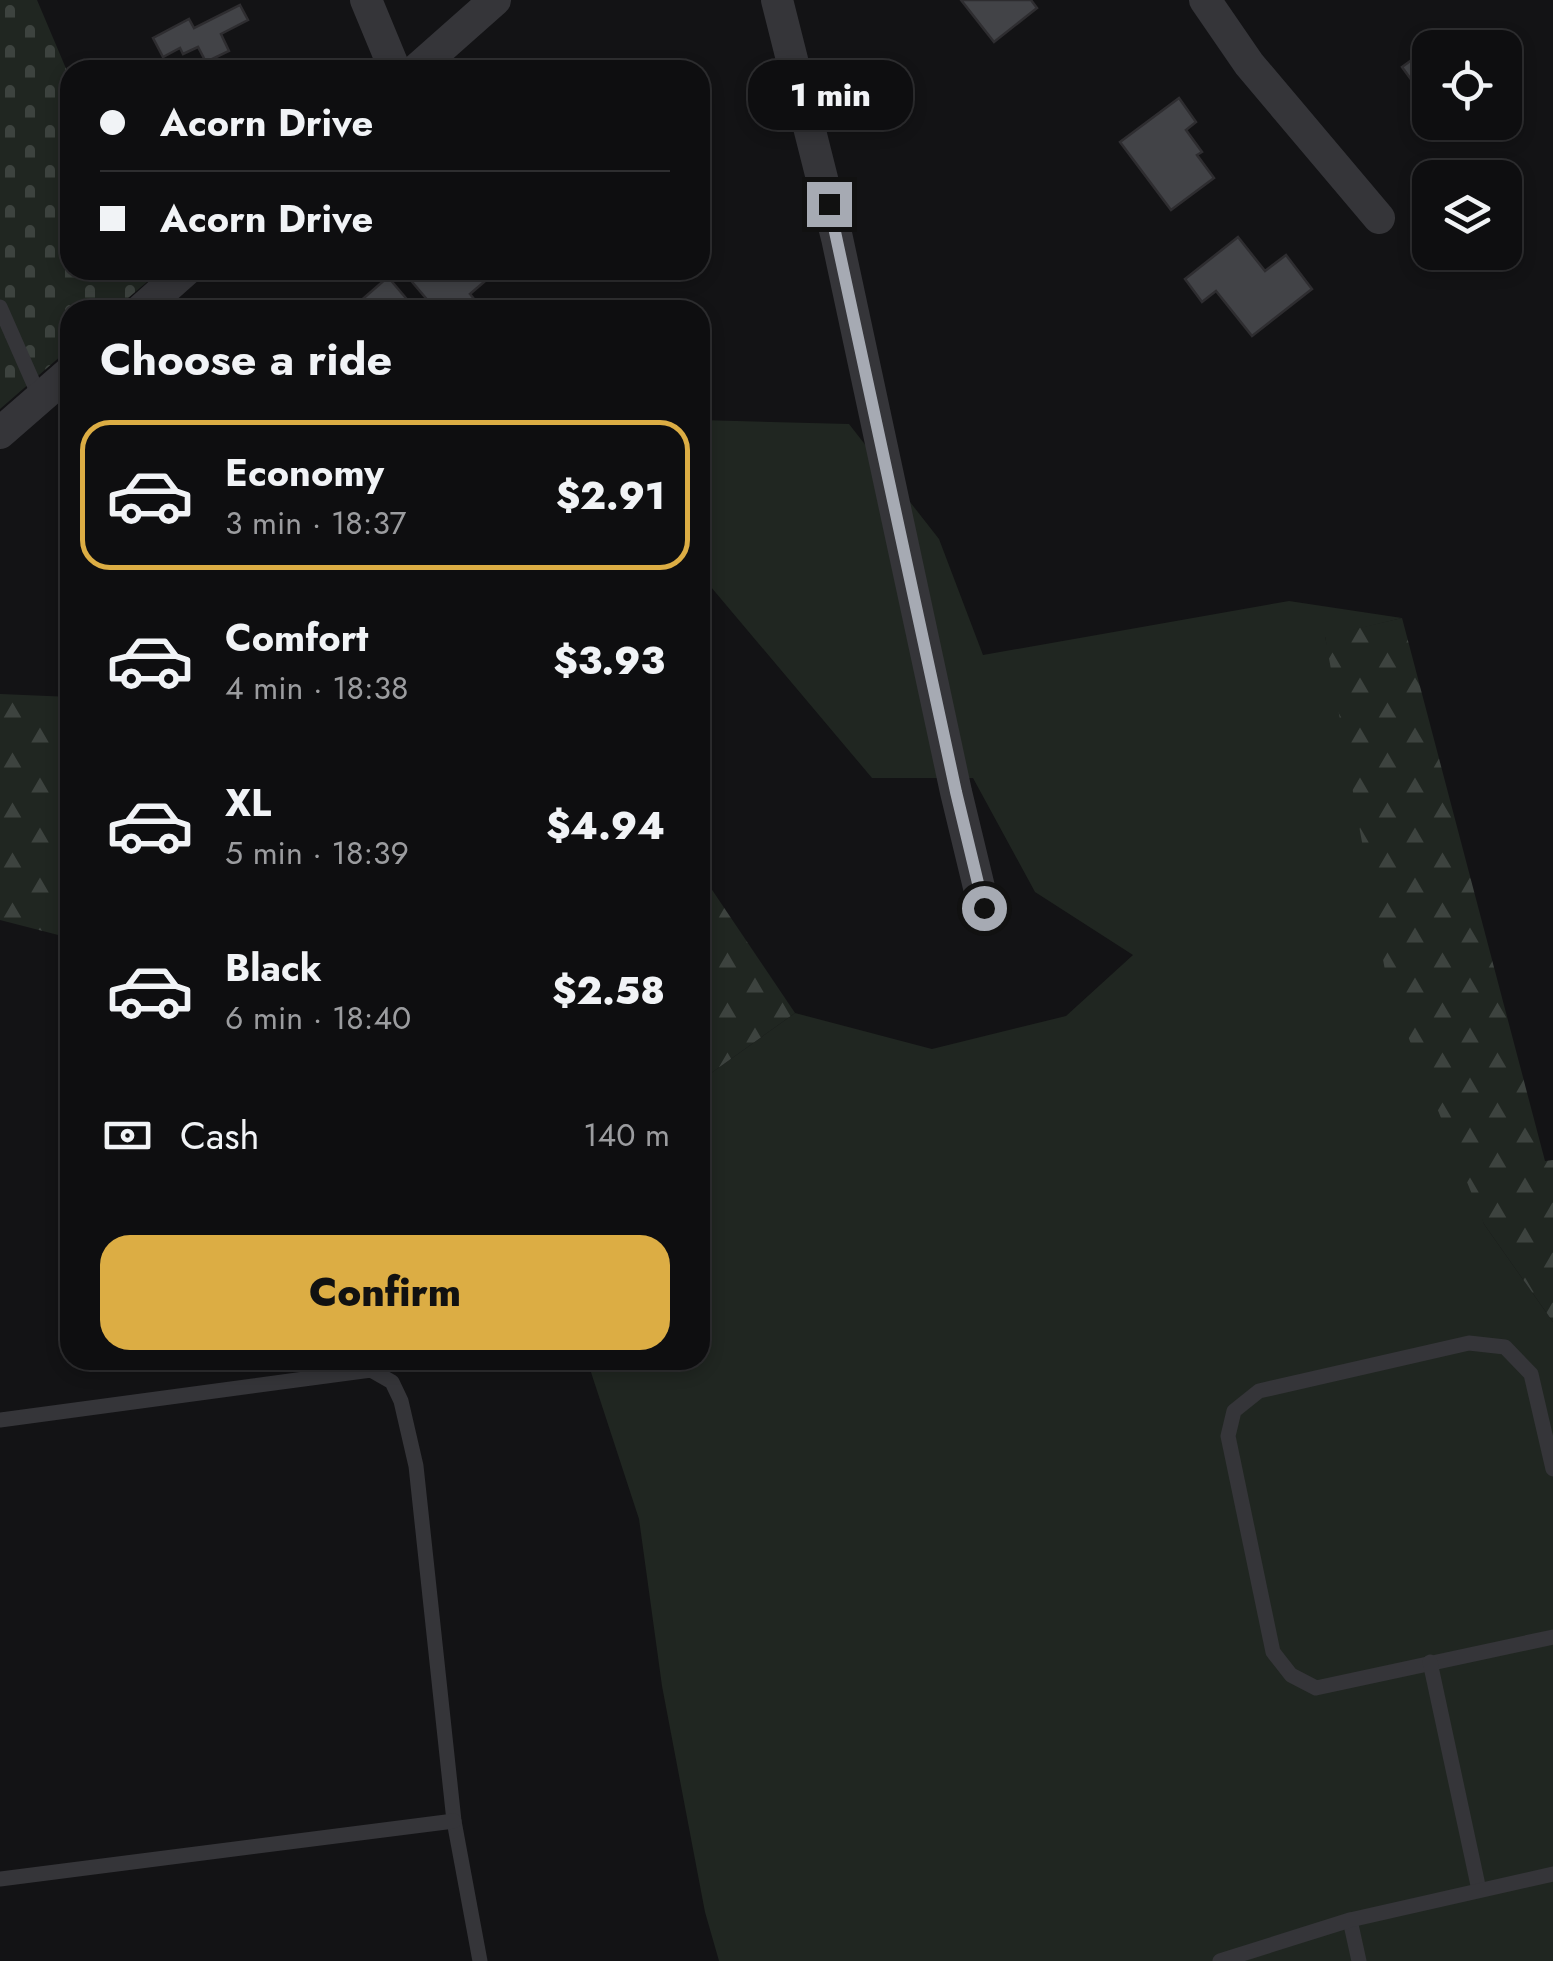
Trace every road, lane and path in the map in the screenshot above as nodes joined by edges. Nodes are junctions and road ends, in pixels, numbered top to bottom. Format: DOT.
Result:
graph roads {
  1 [pos="366,0"];
  2 [pos="496,0"];
  3 [pos="778,0"];
  4 [pos="1205,0"];
  5 [pos="391,60"];
  6 [pos="427,60"];
  7 [pos="1379,218"];
  8 [pos="174,280"];
  9 [pos="152,300"];
  10 [pos="0,307"];
  11 [pos="60,381"];
  12 [pos="40,398"];
  13 [pos="0,432"];
  14 [pos="984,908"];
  15 [pos="0,1420"];
  16 [pos="1553,1469"];
  17 [pos="1553,1637"];
  18 [pos="1430,1662"];
  19 [pos="454,1822"];
  20 [pos="1553,1874"];
  21 [pos="0,1880"];
  22 [pos="1479,1890"];
  23 [pos="1350,1920"];
  24 [pos="480,1961"];
  25 [pos="1220,1961"];
  26 [pos="1359,1961"];
  1 -- 5 [label="street"];
  2 -- 6 [label="street"];
  3 -- 14 [label="street"];
  4 -- 7 [label="street"];
  8 -- 9 [label="street"];
  10 -- 12 [label="lane"];
  11 -- 12 [label="street"];
  12 -- 13 [label="street"];
  15 -- 19 [label="lane"];
  16 -- 18 [label="lane"];
  17 -- 18 [label="lane"];
  18 -- 22 [label="lane"];
  19 -- 21 [label="lane"];
  19 -- 24 [label="lane"];
  20 -- 22 [label="lane"];
  22 -- 23 [label="lane"];
  23 -- 25 [label="lane"];
  23 -- 26 [label="lane"];
}
